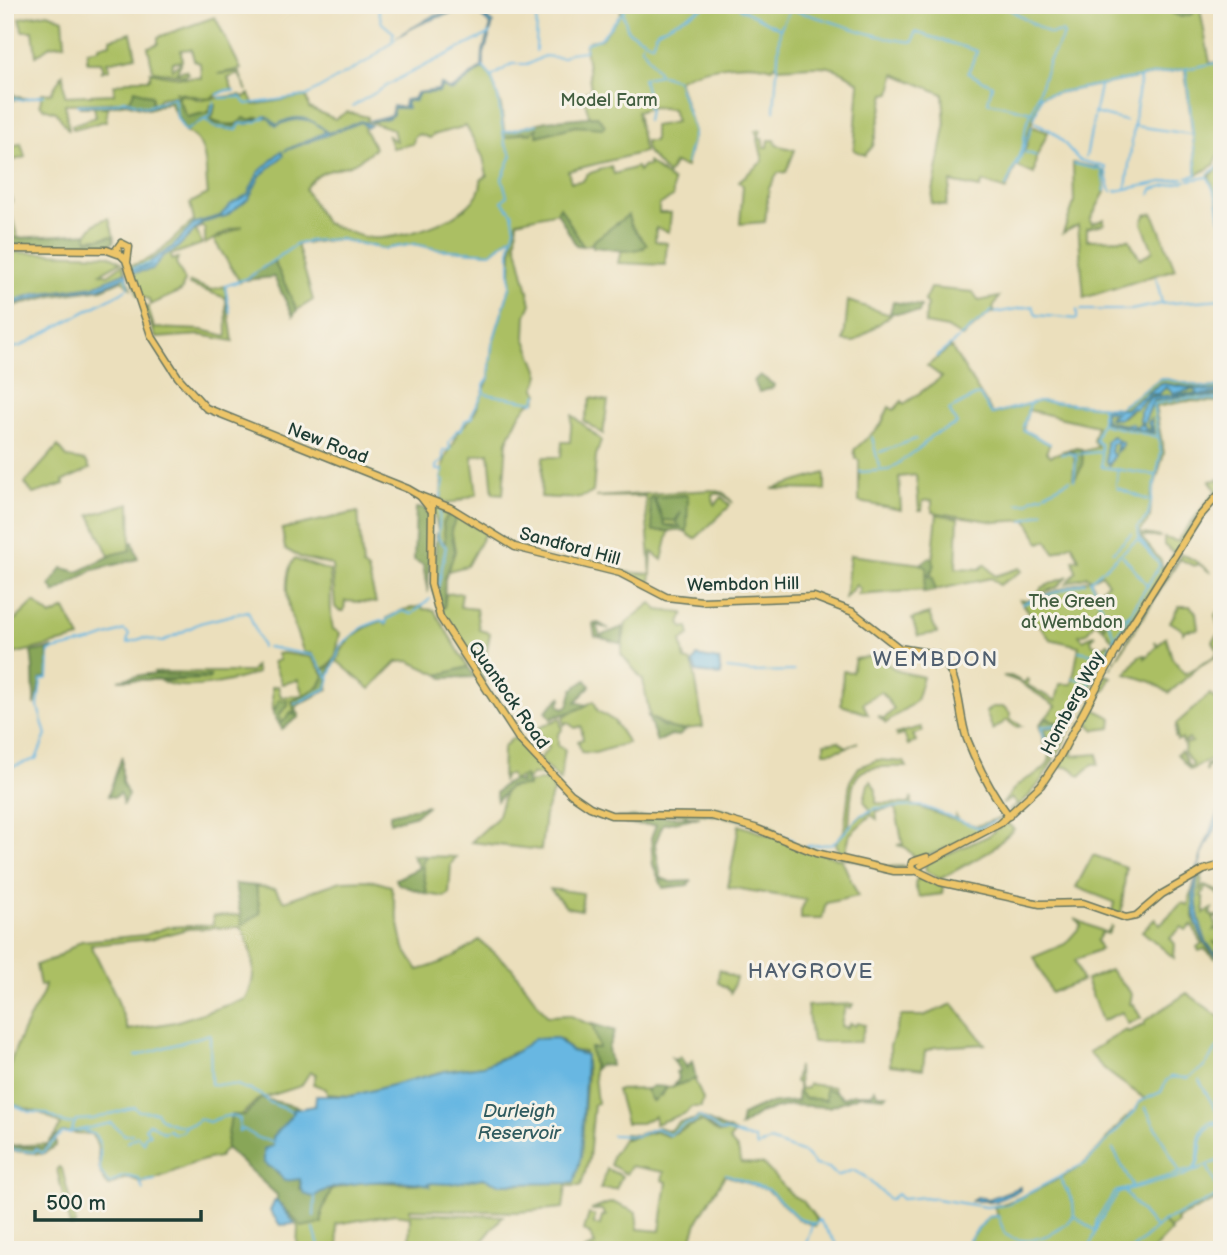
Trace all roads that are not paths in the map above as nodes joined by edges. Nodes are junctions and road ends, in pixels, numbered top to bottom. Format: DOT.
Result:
graph roads {
  1 [pos="5,248"];
  2 [pos="1222,491"];
  3 [pos="431,503"];
  4 [pos="659,594"];
  5 [pos="1009,816"];
  6 [pos="1218,865"];
  7 [pos="917,867"];
  1 -- 3 [label="main road, New Road"];
  2 -- 5 [label="main road, Homberg Way"];
  3 -- 4 [label="main road, Sandford Hill"];
  3 -- 7 [label="main road, Quantock Road"];
  4 -- 5 [label="main road, Wembdon Hill"];
  5 -- 7 [label="main road, Homberg Way"];
  6 -- 7 [label="main road"];
}
